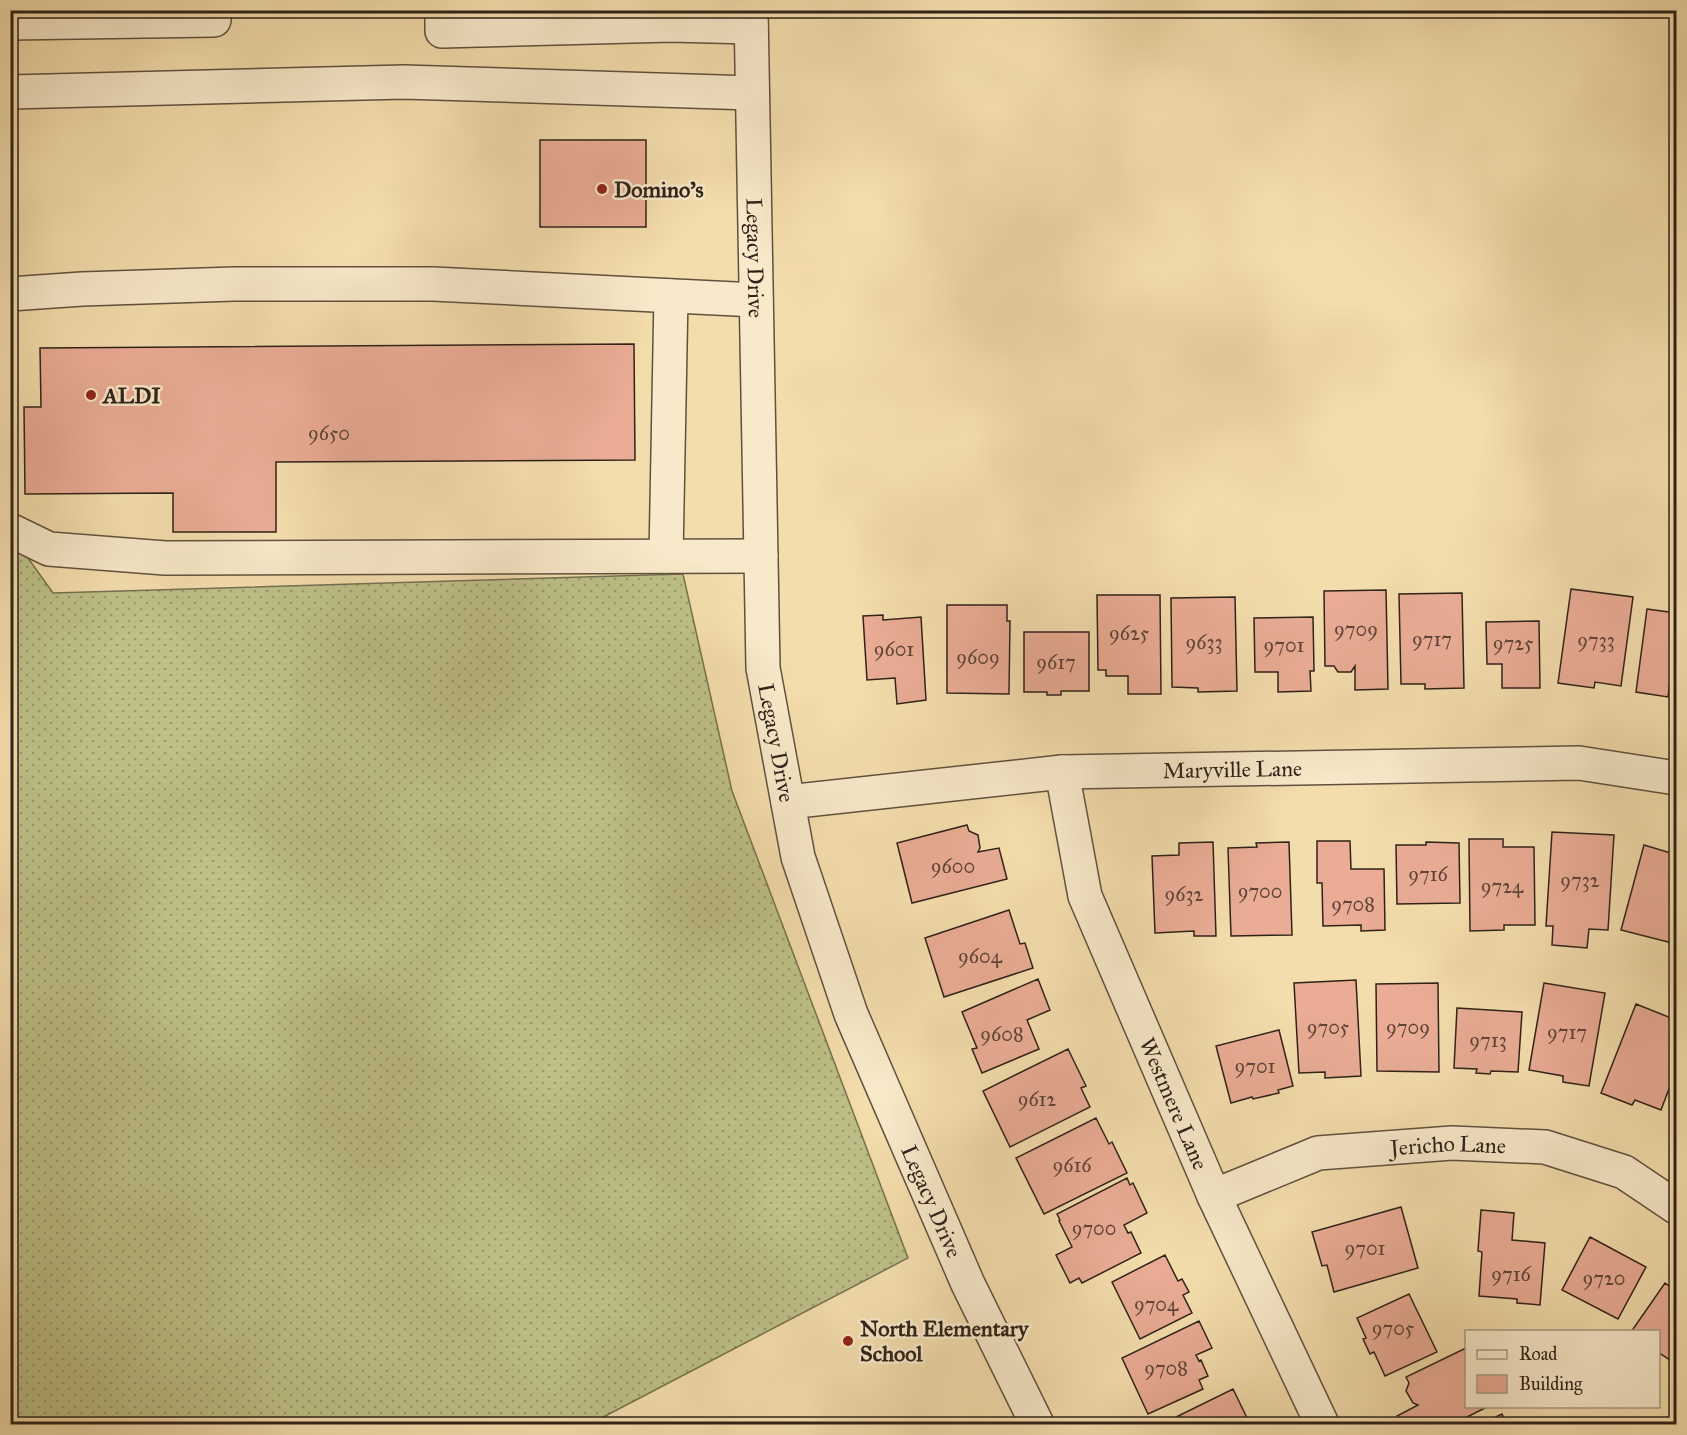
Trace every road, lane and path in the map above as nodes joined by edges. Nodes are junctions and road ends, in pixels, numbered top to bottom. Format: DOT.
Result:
graph roads {
  1 [pos="214,10"];
  2 [pos="442,10"];
  3 [pos="661,18"];
  4 [pos="751,19"];
  5 [pos="10,23"];
  6 [pos="10,92"];
  7 [pos="752,93"];
  8 [pos="10,294"];
  9 [pos="670,296"];
  10 [pos="756,300"];
  11 [pos="10,530"];
  12 [pos="666,556"];
  13 [pos="761,556"];
  14 [pos="1062,772"];
  15 [pos="1677,778"];
  16 [pos="788,802"];
  17 [pos="1214,1196"];
  18 [pos="1677,1207"];
  19 [pos="1037,1425"];
  20 [pos="1322,1425"];
  1 -- 5 [label="street"];
  2 -- 3 [label="street"];
  3 -- 4 [label="street"];
  4 -- 7 [label="street, Legacy Drive"];
  6 -- 7 [label="street"];
  7 -- 10 [label="street, Legacy Drive"];
  8 -- 9 [label="street"];
  9 -- 10 [label="street"];
  9 -- 12 [label="street"];
  10 -- 13 [label="street, Legacy Drive"];
  11 -- 12 [label="street"];
  12 -- 13 [label="street"];
  13 -- 16 [label="street, Legacy Drive"];
  14 -- 15 [label="street, Maryville Lane"];
  14 -- 16 [label="street, Maryville Lane"];
  14 -- 17 [label="street, Westmere Lane"];
  16 -- 19 [label="street, Legacy Drive"];
  17 -- 18 [label="street, Jericho Lane"];
  17 -- 20 [label="street, Westmere Lane"];
}
